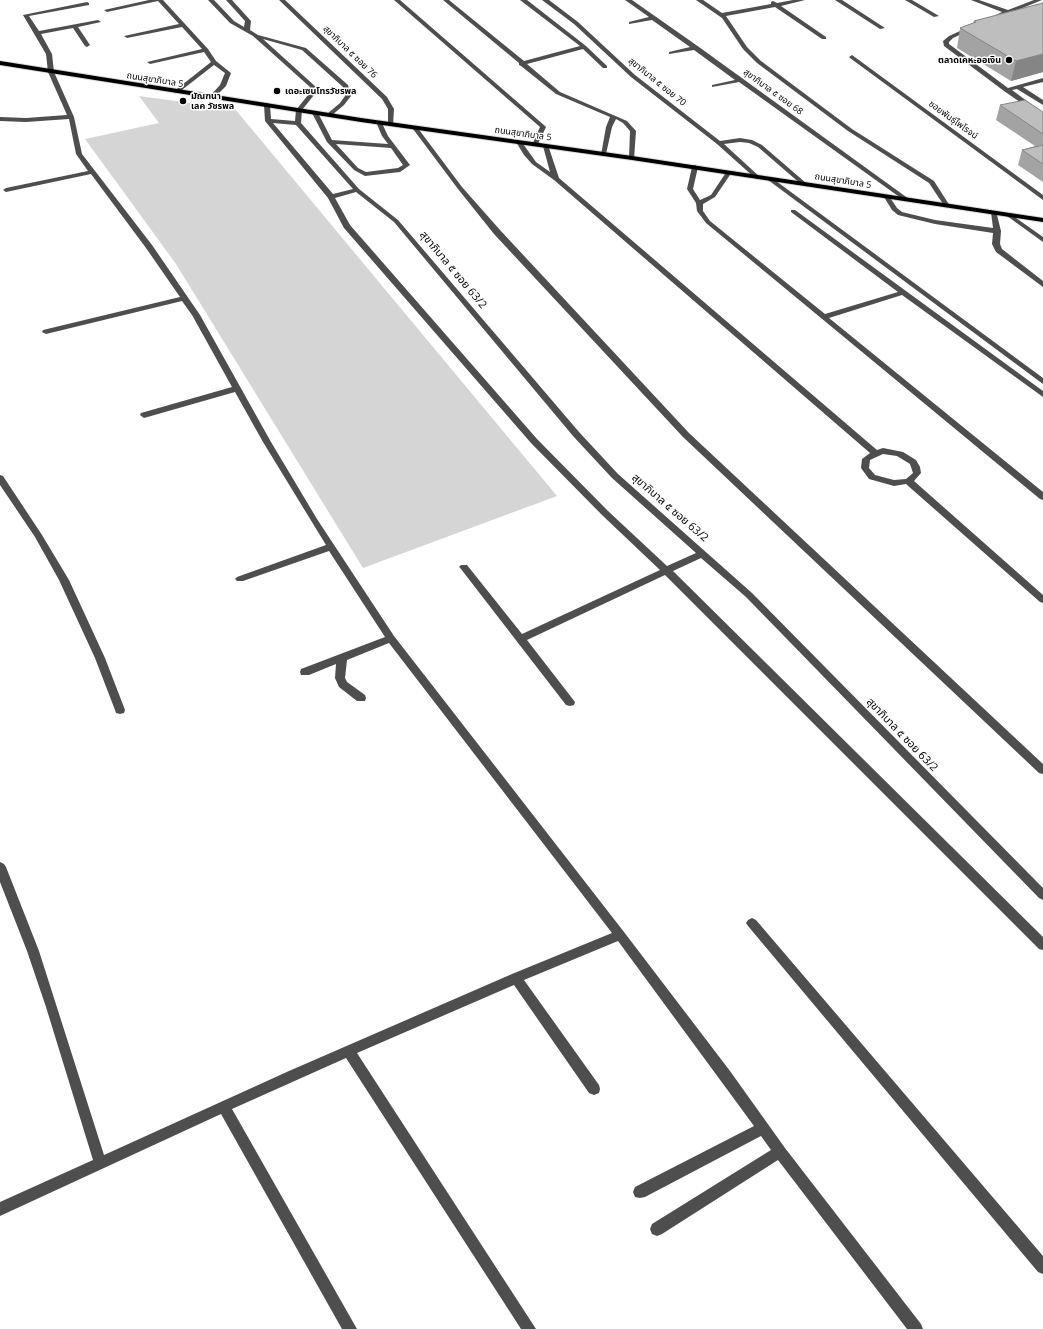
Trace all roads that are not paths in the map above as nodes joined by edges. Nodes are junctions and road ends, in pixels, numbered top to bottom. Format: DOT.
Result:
graph roads {
  1 [pos="157,0"];
  2 [pos="160,0"];
  3 [pos="211,0"];
  4 [pos="228,0"];
  5 [pos="282,0"];
  6 [pos="396,0"];
  7 [pos="446,0"];
  8 [pos="523,0"];
  9 [pos="545,0"];
  10 [pos="628,0"];
  11 [pos="699,0"];
  12 [pos="770,0"];
  13 [pos="802,0"];
  14 [pos="838,0"];
  15 [pos="908,0"];
  16 [pos="974,0"];
  17 [pos="1039,0"];
  18 [pos="87,4"];
  19 [pos="776,5"];
  20 [pos="107,10"];
  21 [pos="1007,12"];
  22 [pos="720,15"];
  23 [pos="936,16"];
  24 [pos="654,18"];
  25 [pos="993,18"];
  26 [pos="98,22"];
  27 [pos="631,23"];
  28 [pos="979,24"];
  29 [pos="184,25"];
  30 [pos="74,26"];
  31 [pos="882,28"];
  32 [pos="247,29"];
  33 [pos="37,33"];
  34 [pos="255,35"];
  35 [pos="127,36"];
  36 [pos="824,38"];
  37 [pos="87,45"];
  38 [pos="584,47"];
  39 [pos="697,48"];
  40 [pos="206,50"];
  41 [pos="671,53"];
  42 [pos="852,57"];
  43 [pos="150,62"];
  44 [pos="214,62"];
  45 [pos="0,63"];
  46 [pos="522,64"];
  47 [pos="605,67"];
  48 [pos="52,72"];
  49 [pos="741,80"];
  50 [pos="1043,80"];
  51 [pos="714,86"];
  52 [pos="1018,86"];
  53 [pos="1006,90"];
  54 [pos="176,92"];
  55 [pos="212,97"];
  56 [pos="1043,103"];
  57 [pos="267,106"];
  58 [pos="299,110"];
  59 [pos="315,113"];
  60 [pos="329,115"];
  61 [pos="614,116"];
  62 [pos="1043,116"];
  63 [pos="71,117"];
  64 [pos="0,119"];
  65 [pos="268,121"];
  66 [pos="379,122"];
  67 [pos="298,123"];
  68 [pos="391,124"];
  69 [pos="414,128"];
  70 [pos="330,142"];
  71 [pos="519,142"];
  72 [pos="719,143"];
  73 [pos="535,145"];
  74 [pos="392,146"];
  75 [pos="546,146"];
  76 [pos="603,154"];
  77 [pos="632,158"];
  78 [pos="695,167"];
  79 [pos="93,172"];
  80 [pos="729,172"];
  81 [pos="757,177"];
  82 [pos="556,179"];
  83 [pos="770,179"];
  84 [pos="804,184"];
  85 [pos="6,190"];
  86 [pos="357,190"];
  87 [pos="331,197"];
  88 [pos="887,197"];
  89 [pos="1043,198"];
  90 [pos="907,200"];
  91 [pos="699,203"];
  92 [pos="947,206"];
  93 [pos="793,211"];
  94 [pos="994,212"];
  95 [pos="1009,215"];
  96 [pos="1043,220"];
  97 [pos="997,231"];
  98 [pos="1043,240"];
  99 [pos="1043,285"];
  100 [pos="904,292"];
  101 [pos="185,298"];
  102 [pos="823,317"];
  103 [pos="46,332"];
  104 [pos="1043,382"];
  105 [pos="238,388"];
  106 [pos="1043,395"];
  107 [pos="144,415"];
  108 [pos="875,453"];
  109 [pos="0,478"];
  110 [pos="908,481"];
  111 [pos="1043,497"];
  112 [pos="330,547"];
  113 [pos="703,553"];
  114 [pos="464,567"];
  115 [pos="666,570"];
  116 [pos="240,579"];
  117 [pos="1043,600"];
  118 [pos="391,638"];
  119 [pos="520,639"];
  120 [pos="342,658"];
  121 [pos="305,672"];
  122 [pos="361,698"];
  123 [pos="570,702"];
  124 [pos="120,710"];
  125 [pos="1043,770"];
  126 [pos="0,867"];
  127 [pos="1043,895"];
  128 [pos="752,923"];
  129 [pos="620,935"];
  130 [pos="1043,945"];
  131 [pos="516,978"];
  132 [pos="349,1052"];
  133 [pos="594,1089"];
  134 [pos="224,1107"];
  135 [pos="764,1128"];
  136 [pos="780,1152"];
  137 [pos="100,1162"];
  138 [pos="640,1192"];
  139 [pos="0,1209"];
  140 [pos="657,1230"];
  141 [pos="1043,1266"];
  142 [pos="350,1329"];
  143 [pos="529,1329"];
  144 [pos="916,1329"];
  1 -- 20 [label="street"];
  2 -- 29 [label="street"];
  3 -- 32 [label="street"];
  4 -- 32 [label="street"];
  5 -- 68 [label="street, สุขาภิบาล ๕ ซอย 76"];
  6 -- 73 [label="street"];
  7 -- 46 [label="street"];
  8 -- 38 [label="street"];
  9 -- 72 [label="street, สุขาภิบาล ๕ ซอย 70"];
  10 -- 24 [label="street, สุขาภิบาล ๕ ซอย 68"];
  11 -- 22 [label="street"];
  12 -- 19 [label="street"];
  13 -- 19 [label="street"];
  14 -- 31 [label="street"];
  15 -- 23 [label="street"];
  16 -- 21 [label="street"];
  17 -- 21 [label="street"];
  18 -- 33 [label="street"];
  19 -- 22 [label="street"];
  19 -- 36 [label="street"];
  21 -- 25 [label="street"];
  22 -- 92 [label="street"];
  24 -- 27 [label="street"];
  24 -- 39 [label="street, สุขาภิบาล ๕ ซอย 68"];
  26 -- 30 [label="street"];
  28 -- 53 [label="street"];
  29 -- 35 [label="street"];
  29 -- 40 [label="street"];
  30 -- 33 [label="street"];
  30 -- 37 [label="street"];
  32 -- 34 [label="street"];
  33 -- 48 [label="street"];
  34 -- 58 [label="street"];
  34 -- 60 [label="street"];
  38 -- 46 [label="street"];
  38 -- 47 [label="street"];
  39 -- 41 [label="street"];
  39 -- 49 [label="street, สุขาภิบาล ๕ ซอย 68"];
  40 -- 43 [label="street"];
  40 -- 44 [label="street"];
  42 -- 89 [label="street, ซอยพันธ์ุไพโรจน์"];
  44 -- 54 [label="street"];
  44 -- 55 [label="street"];
  45 -- 48 [label="main road, ถนนสุขาภิบาล 5"];
  46 -- 61 [label="street"];
  48 -- 54 [label="main road, ถนนสุขาภิบาล 5"];
  48 -- 63 [label="street"];
  49 -- 51 [label="street"];
  49 -- 90 [label="street, สุขาภิบาล ๕ ซอย 68"];
  50 -- 52 [label="street"];
  52 -- 53 [label="street"];
  52 -- 56 [label="street"];
  53 -- 62 [label="street"];
  54 -- 55 [label="main road, ถนนสุขาภิบาล 5"];
  55 -- 57 [label="main road, ถนนสุขาภิบาล 5"];
  57 -- 58 [label="main road, ถนนสุขาภิบาล 5"];
  57 -- 65 [label="street"];
  58 -- 59 [label="main road, ถนนสุขาภิบาล 5"];
  58 -- 67 [label="street"];
  59 -- 60 [label="main road, ถนนสุขาภิบาล 5"];
  59 -- 70 [label="street"];
  60 -- 66 [label="main road, ถนนสุขาภิบาล 5"];
  61 -- 76 [label="street"];
  61 -- 77 [label="street"];
  63 -- 64 [label="street"];
  63 -- 79 [label="street"];
  65 -- 67 [label="street"];
  65 -- 87 [label="street"];
  66 -- 68 [label="main road, ถนนสุขาภิบาล 5"];
  66 -- 74 [label="street"];
  67 -- 86 [label="street, สุขาภิบาล ๕ ซอย 63/2"];
  68 -- 69 [label="main road, ถนนสุขาภิบาล 5"];
  69 -- 71 [label="main road, ถนนสุขาภิบาล 5"];
  69 -- 125 [label="street"];
  70 -- 74 [label="street"];
  70 -- 74 [label="street"];
  71 -- 73 [label="main road, ถนนสุขาภิบาล 5"];
  71 -- 82 [label="street"];
  72 -- 81 [label="street, สุขาภิบาล ๕ ซอย 70"];
  72 -- 84 [label="street"];
  73 -- 75 [label="main road, ถนนสุขาภิบาล 5"];
  75 -- 76 [label="main road, ถนนสุขาภิบาล 5"];
  75 -- 82 [label="street"];
  76 -- 77 [label="main road, ถนนสุขาภิบาล 5"];
  77 -- 78 [label="main road, ถนนสุขาภิบาล 5"];
  78 -- 80 [label="main road, ถนนสุขาภิบาล 5"];
  78 -- 91 [label="street"];
  79 -- 85 [label="street"];
  79 -- 101 [label="street"];
  80 -- 81 [label="main road, ถนนสุขาภิบาล 5"];
  80 -- 91 [label="street"];
  81 -- 83 [label="main road, ถนนสุขาภิบาล 5"];
  82 -- 108 [label="street"];
  83 -- 84 [label="main road, ถนนสุขาภิบาล 5"];
  83 -- 104 [label="street"];
  84 -- 88 [label="main road, ถนนสุขาภิบาล 5"];
  86 -- 87 [label="street"];
  86 -- 113 [label="street, สุขาภิบาล ๕ ซอย 63/2"];
  87 -- 115 [label="street"];
  88 -- 90 [label="main road, ถนนสุขาภิบาล 5"];
  88 -- 97 [label="street"];
  90 -- 92 [label="main road, ถนนสุขาภิบาล 5"];
  91 -- 102 [label="street"];
  92 -- 94 [label="main road, ถนนสุขาภิบาล 5"];
  93 -- 100 [label="street"];
  94 -- 95 [label="main road, ถนนสุขาภิบาล 5"];
  94 -- 97 [label="street"];
  95 -- 96 [label="main road, ถนนสุขาภิบาล 5"];
  95 -- 98 [label="street"];
  97 -- 99 [label="street"];
  100 -- 102 [label="street"];
  100 -- 106 [label="street"];
  101 -- 103 [label="street"];
  101 -- 105 [label="street"];
  102 -- 111 [label="street"];
  105 -- 107 [label="street"];
  105 -- 112 [label="street"];
  108 -- 110 [label="street"];
  108 -- 110 [label="street"];
  109 -- 124 [label="street"];
  110 -- 117 [label="street"];
  112 -- 116 [label="street"];
  112 -- 118 [label="street"];
  113 -- 115 [label="street"];
  113 -- 127 [label="street, สุขาภิบาล ๕ ซอย 63/2"];
  114 -- 119 [label="street"];
  115 -- 119 [label="street"];
  115 -- 130 [label="street"];
  118 -- 120 [label="street"];
  118 -- 129 [label="street"];
  119 -- 123 [label="street"];
  120 -- 121 [label="street"];
  120 -- 122 [label="street"];
  126 -- 137 [label="street"];
  128 -- 141 [label="street"];
  129 -- 131 [label="street"];
  129 -- 135 [label="street"];
  131 -- 132 [label="street"];
  131 -- 133 [label="street"];
  132 -- 134 [label="street"];
  132 -- 143 [label="street"];
  134 -- 137 [label="street"];
  134 -- 142 [label="street"];
  135 -- 136 [label="street"];
  135 -- 138 [label="street"];
  136 -- 140 [label="street"];
  136 -- 144 [label="street"];
  137 -- 139 [label="street"];
}
